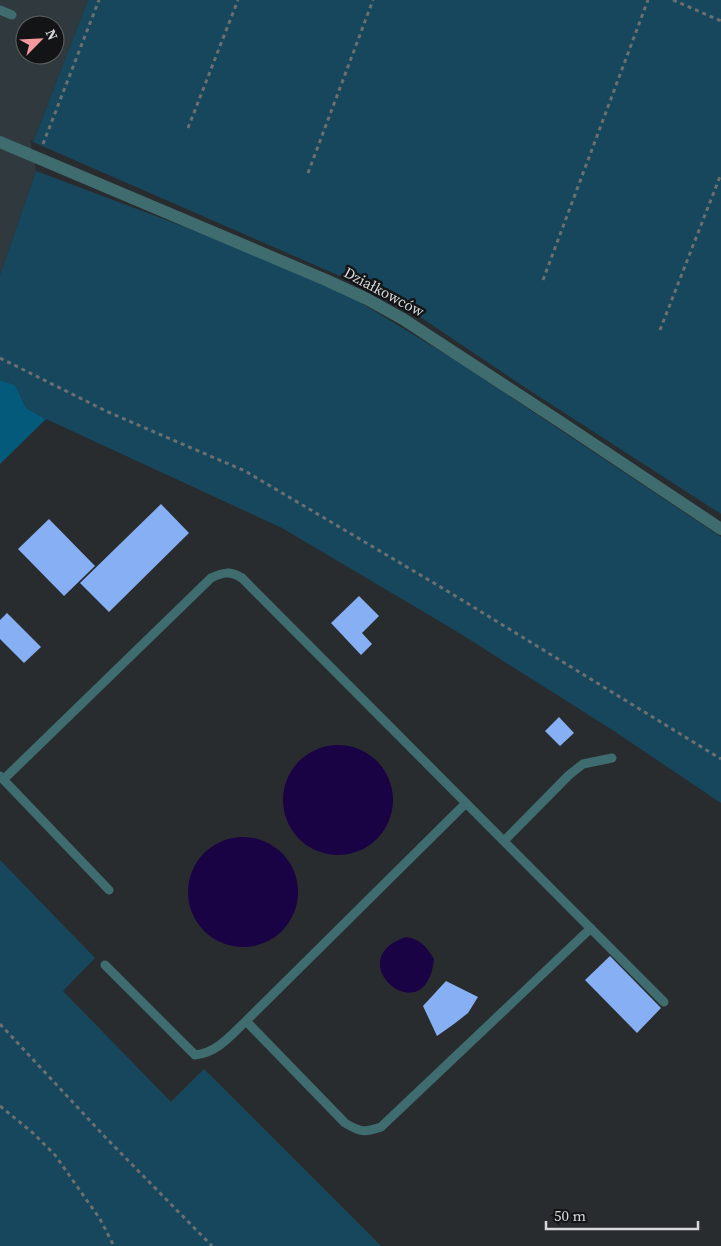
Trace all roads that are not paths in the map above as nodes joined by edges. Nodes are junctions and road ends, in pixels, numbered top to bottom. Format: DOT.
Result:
graph roads {
  1 [pos="0,10"];
  2 [pos="12,15"];
  3 [pos="0,142"];
  4 [pos="721,529"];
  5 [pos="612,758"];
  6 [pos="2,777"];
  7 [pos="466,803"];
  8 [pos="504,841"];
  9 [pos="109,890"];
  10 [pos="591,928"];
  11 [pos="105,965"];
  12 [pos="664,1002"];
  13 [pos="246,1021"];
  1 -- 2 [label="lane"];
  3 -- 4 [label="street, Działkowców"];
  5 -- 8 [label="lane"];
  6 -- 7 [label="lane"];
  6 -- 9 [label="lane"];
  7 -- 8 [label="lane"];
  7 -- 13 [label="lane"];
  8 -- 10 [label="lane"];
  10 -- 12 [label="lane"];
  10 -- 13 [label="lane"];
  11 -- 13 [label="lane"];
}
